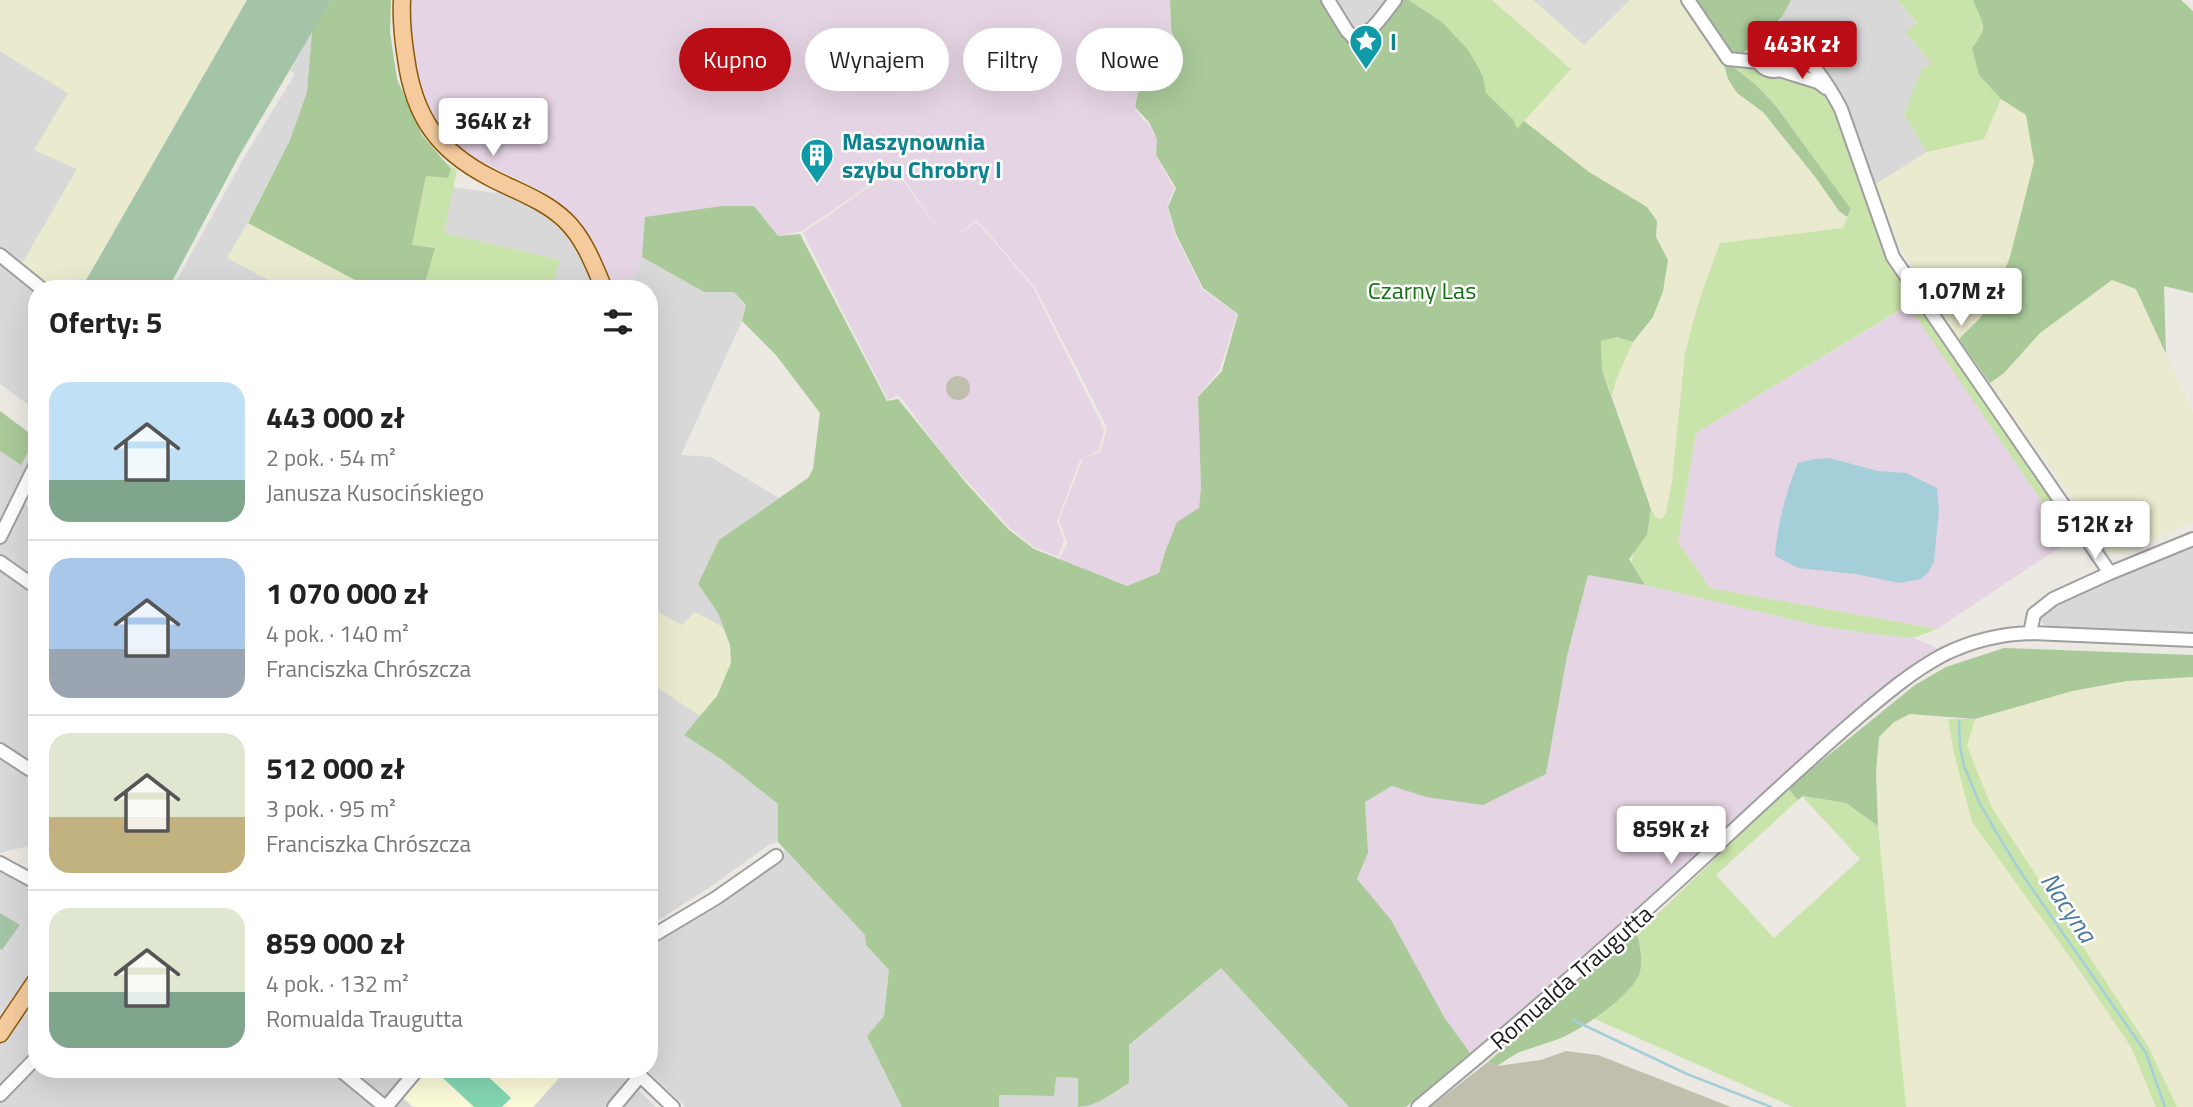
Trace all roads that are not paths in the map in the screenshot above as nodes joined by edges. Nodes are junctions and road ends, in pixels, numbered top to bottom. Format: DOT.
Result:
graph roads {
  1 [pos="402,0"];
  2 [pos="1328,0"];
  3 [pos="1395,0"];
  4 [pos="1688,0"];
  5 [pos="1792,48"];
  6 [pos="1759,62"];
  7 [pos="1779,70"];
  8 [pos="1832,92"];
  9 [pos="0,255"];
  10 [pos="30,280"];
  11 [pos="600,280"];
  12 [pos="28,480"];
  13 [pos="0,537"];
  14 [pos="2193,539"];
  15 [pos="0,562"];
  16 [pos="2110,573"];
  17 [pos="28,582"];
  18 [pos="2030,633"];
  19 [pos="2193,640"];
  20 [pos="0,750"];
  21 [pos="28,768"];
  22 [pos="776,856"];
  23 [pos="0,863"];
  24 [pos="28,878"];
  25 [pos="658,933"];
  26 [pos="28,992"];
  27 [pos="0,1034"];
  28 [pos="28,1066"];
  29 [pos="350,1078"];
  30 [pos="410,1078"];
  31 [pos="634,1078"];
  32 [pos="642,1078"];
  33 [pos="0,1095"];
  34 [pos="619,1106"];
  35 [pos="385,1107"];
  36 [pos="673,1107"];
  37 [pos="1418,1107"];
  1 -- 11 [label="main road"];
  2 -- 3 [label="street"];
  4 -- 6 [label="street"];
  5 -- 6 [label="street"];
  5 -- 7 [label="street"];
  5 -- 8 [label="street"];
  6 -- 7 [label="street"];
  7 -- 8 [label="street"];
  8 -- 16 [label="street"];
  9 -- 10 [label="street"];
  12 -- 13 [label="street"];
  14 -- 16 [label="street"];
  15 -- 17 [label="street"];
  16 -- 18 [label="street"];
  18 -- 19 [label="street, Romualda Traugutta"];
  18 -- 37 [label="street, Romualda Traugutta"];
  20 -- 21 [label="street"];
  22 -- 25 [label="street"];
  23 -- 24 [label="street"];
  26 -- 27 [label="main road"];
  28 -- 33 [label="street"];
  29 -- 35 [label="street"];
  30 -- 35 [label="street"];
  31 -- 34 [label="street"];
  32 -- 36 [label="street"];
}
